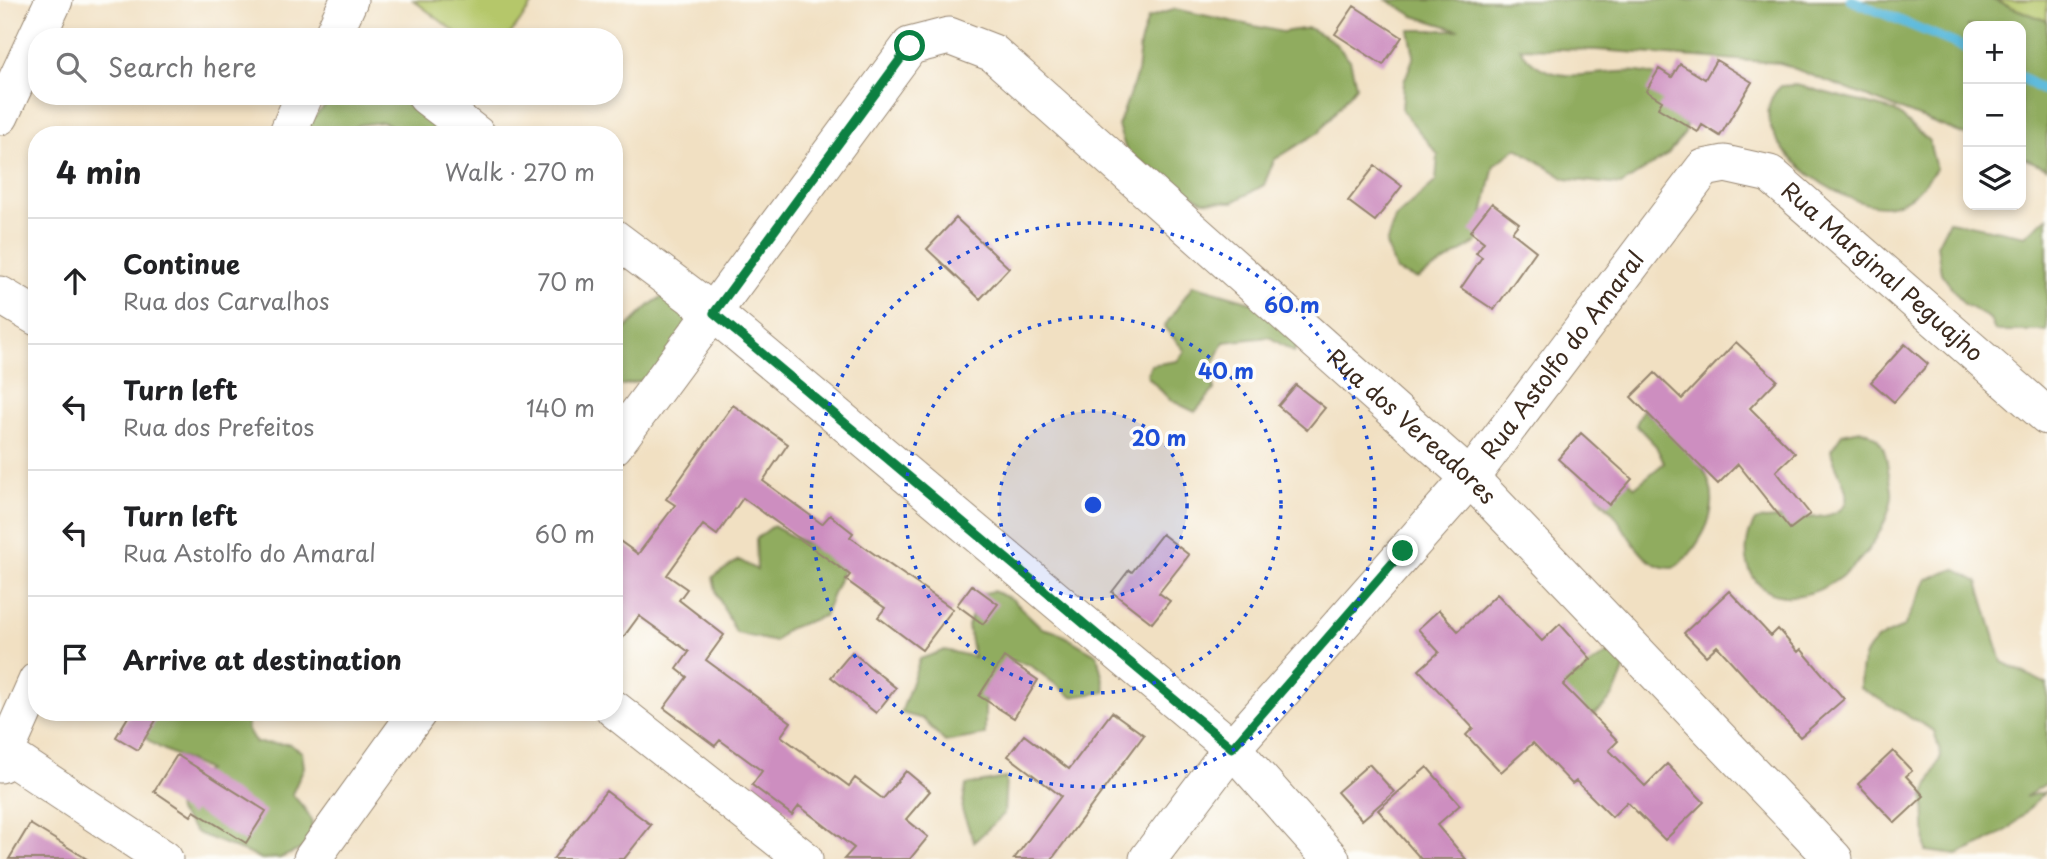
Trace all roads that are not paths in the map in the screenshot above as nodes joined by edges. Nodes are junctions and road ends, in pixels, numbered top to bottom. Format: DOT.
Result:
graph roads {
  1 [pos="54,0"];
  2 [pos="349,0"];
  3 [pos="41,28"];
  4 [pos="336,28"];
  5 [pos="28,56"];
  6 [pos="302,105"];
  7 [pos="438,105"];
  8 [pos="0,116"];
  9 [pos="291,126"];
  10 [pos="465,126"];
  11 [pos="1704,168"];
  12 [pos="623,245"];
  13 [pos="0,295"];
  14 [pos="28,312"];
  15 [pos="714,313"];
  16 [pos="2047,416"];
  17 [pos="623,434"];
  18 [pos="1470,478"];
  19 [pos="28,700"];
  20 [pos="623,716"];
  21 [pos="412,721"];
  22 [pos="1232,748"];
  23 [pos="2,756"];
  24 [pos="164,859"];
  25 [pos="312,859"];
  26 [pos="804,859"];
  27 [pos="1149,859"];
  28 [pos="1331,859"];
  29 [pos="1833,859"];
  1 -- 3 [label="street"];
  2 -- 4 [label="street"];
  5 -- 8 [label="street"];
  6 -- 9 [label="street"];
  7 -- 10 [label="street"];
  11 -- 16 [label="street, Rua Marginal Peguajho"];
  11 -- 18 [label="street, Rua Astolfo do Amaral"];
  12 -- 15 [label="street"];
  13 -- 14 [label="street"];
  15 -- 17 [label="street"];
  15 -- 18 [label="street, Rua dos Vereadores"];
  15 -- 22 [label="street"];
  18 -- 22 [label="street, Rua Astolfo do Amaral"];
  18 -- 29 [label="street, Rua dos Vereadores"];
  19 -- 23 [label="street"];
  20 -- 26 [label="street"];
  21 -- 25 [label="street"];
  22 -- 27 [label="street, Rua Astolfo do Amaral"];
  22 -- 28 [label="street"];
  23 -- 24 [label="street"];
}
